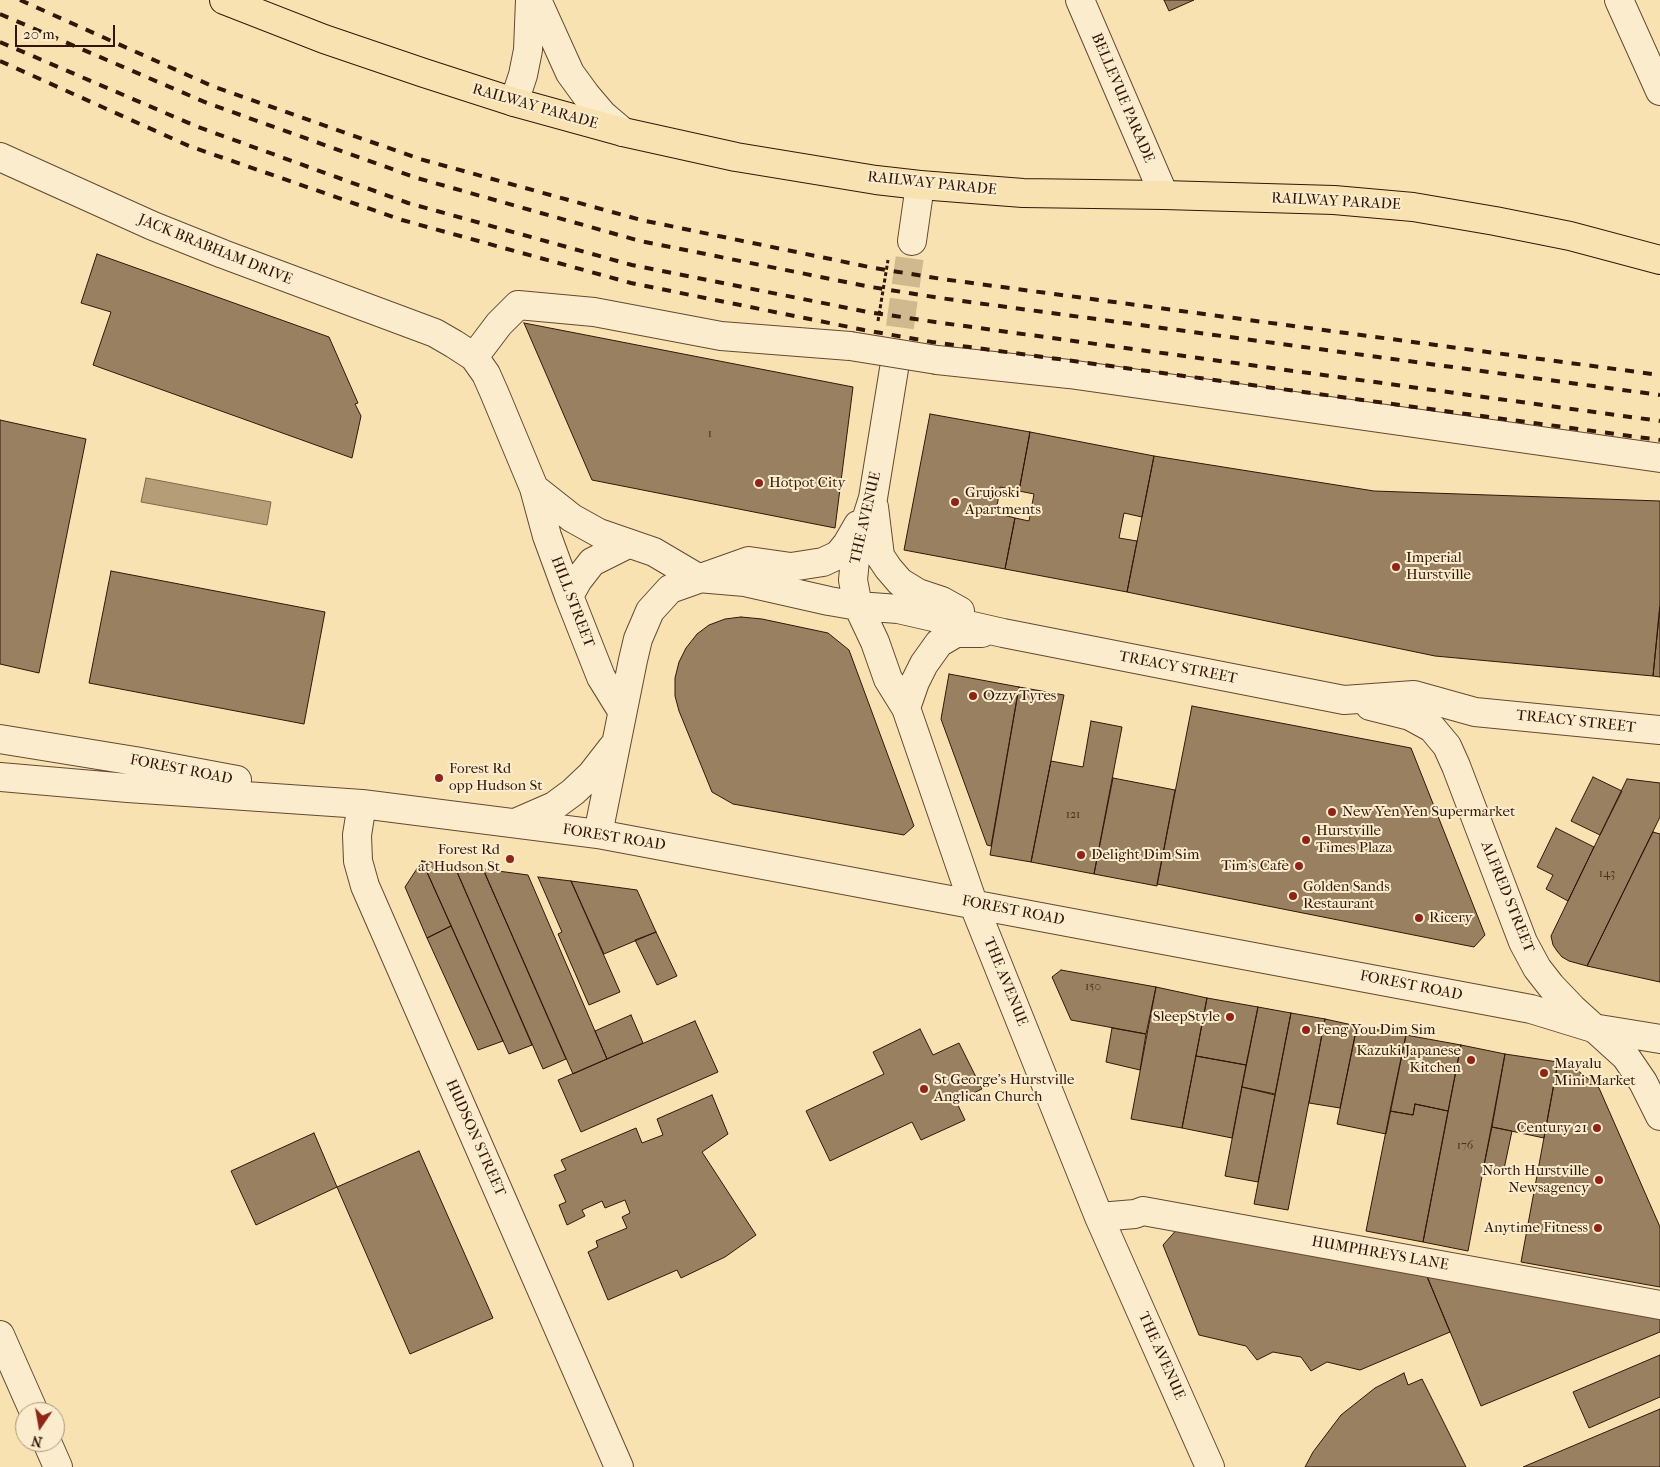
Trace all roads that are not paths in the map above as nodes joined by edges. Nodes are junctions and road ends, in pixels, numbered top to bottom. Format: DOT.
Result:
graph roads {
  1 [pos="224,0"];
  2 [pos="530,0"];
  3 [pos="537,0"];
  4 [pos="1080,0"];
  5 [pos="1619,0"];
  6 [pos="1660,91"];
  7 [pos="514,102"];
  8 [pos="623,132"];
  9 [pos="0,157"];
  10 [pos="920,185"];
  11 [pos="1164,195"];
  12 [pos="912,241"];
  13 [pos="1660,260"];
  14 [pos="435,334"];
  15 [pos="474,357"];
  16 [pos="894,369"];
  17 [pos="1660,458"];
  18 [pos="534,488"];
  19 [pos="873,498"];
  20 [pos="628,544"];
  21 [pos="698,578"];
  22 [pos="569,596"];
  23 [pos="858,606"];
  24 [pos="1003,633"];
  25 [pos="1344,700"];
  26 [pos="906,708"];
  27 [pos="622,711"];
  28 [pos="1660,730"];
  29 [pos="0,739"];
  30 [pos="616,744"];
  31 [pos="0,777"];
  32 [pos="362,804"];
  33 [pos="514,823"];
  34 [pos="598,834"];
  35 [pos="973,903"];
  36 [pos="1593,1028"];
  37 [pos="1660,1040"];
  38 [pos="1660,1116"];
  39 [pos="1099,1217"];
  40 [pos="1660,1305"];
  41 [pos="0,1335"];
  42 [pos="30,1402"];
  43 [pos="51,1452"];
  44 [pos="58,1467"];
  45 [pos="619,1467"];
  46 [pos="1210,1467"];
  1 -- 7 [label="main road, RAILWAY PARADE"];
  2 -- 7 [label="street"];
  3 -- 8 [label="street"];
  4 -- 11 [label="street, BELLEVUE PARADE"];
  5 -- 6 [label="street"];
  7 -- 8 [label="main road, RAILWAY PARADE"];
  8 -- 10 [label="main road, RAILWAY PARADE"];
  9 -- 14 [label="street, JACK BRABHAM DRIVE"];
  10 -- 11 [label="main road, RAILWAY PARADE"];
  10 -- 12 [label="street"];
  11 -- 13 [label="main road, RAILWAY PARADE"];
  14 -- 15 [label="street, HILL STREET"];
  15 -- 17 [label="street, bridge"];
  15 -- 18 [label="street, HILL STREET"];
  16 -- 19 [label="street, THE AVENUE"];
  18 -- 20 [label="street, HILL STREET"];
  18 -- 22 [label="street, HILL STREET"];
  19 -- 21 [label="street"];
  19 -- 23 [label="street, THE AVENUE"];
  19 -- 24 [label="street"];
  20 -- 21 [label="street, HILL STREET"];
  20 -- 22 [label="street"];
  21 -- 23 [label="street, TREACY STREET"];
  21 -- 27 [label="street"];
  22 -- 27 [label="street, HILL STREET"];
  23 -- 24 [label="street, TREACY STREET"];
  23 -- 26 [label="street, THE AVENUE"];
  24 -- 25 [label="street, TREACY STREET"];
  24 -- 26 [label="street"];
  25 -- 28 [label="street, TREACY STREET"];
  25 -- 36 [label="street, ALFRED STREET"];
  26 -- 35 [label="street, THE AVENUE"];
  27 -- 30 [label="street"];
  29 -- 32 [label="street, FOREST ROAD"];
  30 -- 33 [label="street"];
  30 -- 34 [label="street"];
  31 -- 32 [label="street, FOREST ROAD"];
  32 -- 33 [label="street, FOREST ROAD"];
  32 -- 45 [label="street, HUDSON STREET"];
  33 -- 34 [label="street, FOREST ROAD"];
  34 -- 35 [label="street, FOREST ROAD"];
  35 -- 36 [label="street, FOREST ROAD"];
  35 -- 39 [label="street, THE AVENUE"];
  36 -- 37 [label="street, FOREST ROAD"];
  36 -- 38 [label="street, ALFRED STREET"];
  39 -- 40 [label="street, HUMPHREYS LANE"];
  39 -- 46 [label="street, THE AVENUE"];
  41 -- 42 [label="street"];
  43 -- 44 [label="street"];
}
